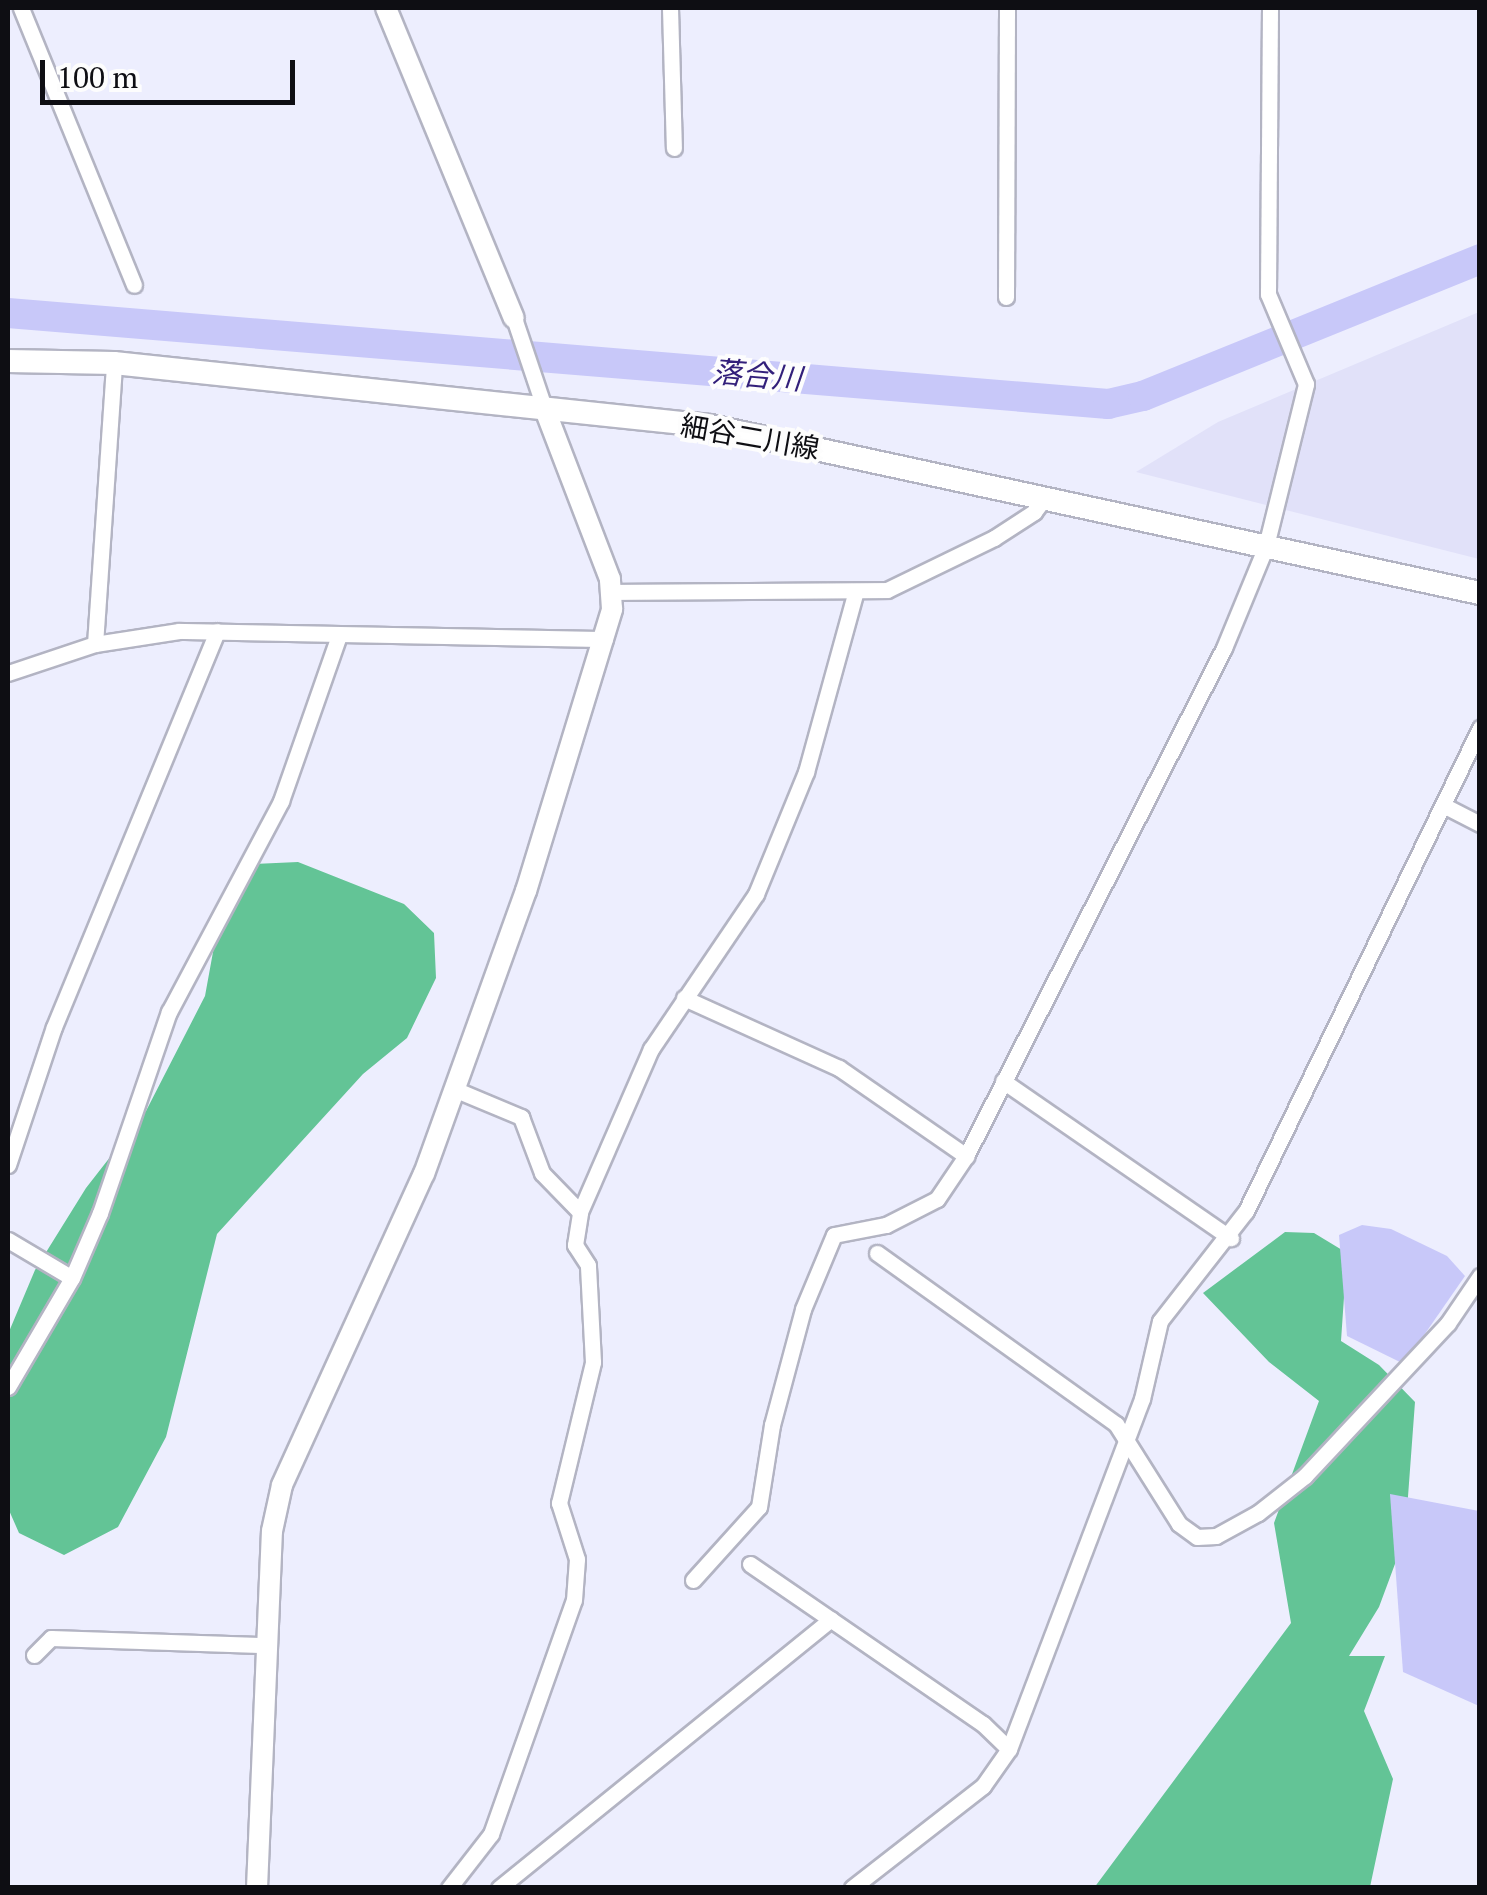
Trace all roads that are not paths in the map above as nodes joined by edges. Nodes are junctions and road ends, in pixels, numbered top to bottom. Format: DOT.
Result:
graph roads {
  1 [pos="22,8"];
  2 [pos="386,8"];
  3 [pos="670,8"];
  4 [pos="1006,8"];
  5 [pos="1270,8"];
  6 [pos="674,148"];
  7 [pos="134,286"];
  8 [pos="1006,297"];
  9 [pos="514,318"];
  10 [pos="8,361"];
  11 [pos="114,363"];
  12 [pos="541,400"];
  13 [pos="1046,496"];
  14 [pos="1266,546"];
  15 [pos="611,592"];
  16 [pos="1480,593"];
  17 [pos="855,594"];
  18 [pos="217,631"];
  19 [pos="338,638"];
  20 [pos="605,638"];
  21 [pos="96,644"];
  22 [pos="8,673"];
  23 [pos="1480,728"];
  24 [pos="1442,805"];
  25 [pos="1480,824"];
  26 [pos="684,998"];
  27 [pos="1003,1081"];
  28 [pos="454,1089"];
  29 [pos="966,1156"];
  30 [pos="8,1165"];
  31 [pos="580,1212"];
  32 [pos="1230,1238"];
  33 [pos="8,1240"];
  34 [pos="878,1253"];
  35 [pos="1480,1276"];
  36 [pos="72,1278"];
  37 [pos="8,1386"];
  38 [pos="1127,1434"];
  39 [pos="750,1564"];
  40 [pos="693,1580"];
  41 [pos="831,1619"];
  42 [pos="267,1646"];
  43 [pos="34,1655"];
  44 [pos="1009,1749"];
  45 [pos="256,1888"];
  46 [pos="449,1888"];
  47 [pos="500,1888"];
  48 [pos="852,1888"];
  1 -- 7 [label="street"];
  2 -- 9 [label="street"];
  3 -- 6 [label="street"];
  4 -- 8 [label="street"];
  5 -- 14 [label="street"];
  9 -- 12 [label="street"];
  10 -- 11 [label="main road, 細谷二川線"];
  11 -- 12 [label="main road, 細谷二川線"];
  11 -- 21 [label="street"];
  12 -- 13 [label="main road, 細谷二川線"];
  12 -- 15 [label="street"];
  13 -- 14 [label="main road, 細谷二川線"];
  13 -- 17 [label="street"];
  14 -- 16 [label="main road, 細谷二川線"];
  14 -- 27 [label="street"];
  15 -- 17 [label="street"];
  15 -- 20 [label="street"];
  17 -- 26 [label="street"];
  18 -- 19 [label="street"];
  18 -- 21 [label="street"];
  18 -- 30 [label="street"];
  19 -- 20 [label="street"];
  19 -- 36 [label="street"];
  20 -- 28 [label="street"];
  21 -- 22 [label="street"];
  23 -- 24 [label="street"];
  24 -- 25 [label="street"];
  24 -- 32 [label="street"];
  26 -- 29 [label="street"];
  26 -- 31 [label="street"];
  27 -- 29 [label="street"];
  27 -- 32 [label="street"];
  28 -- 31 [label="street"];
  28 -- 42 [label="street"];
  29 -- 40 [label="street"];
  31 -- 46 [label="street"];
  32 -- 38 [label="street"];
  33 -- 36 [label="street"];
  34 -- 38 [label="street"];
  35 -- 38 [label="street"];
  36 -- 37 [label="street"];
  38 -- 44 [label="street"];
  39 -- 41 [label="street"];
  41 -- 44 [label="street"];
  41 -- 47 [label="street"];
  42 -- 43 [label="street"];
  42 -- 45 [label="street"];
  44 -- 48 [label="street"];
}
